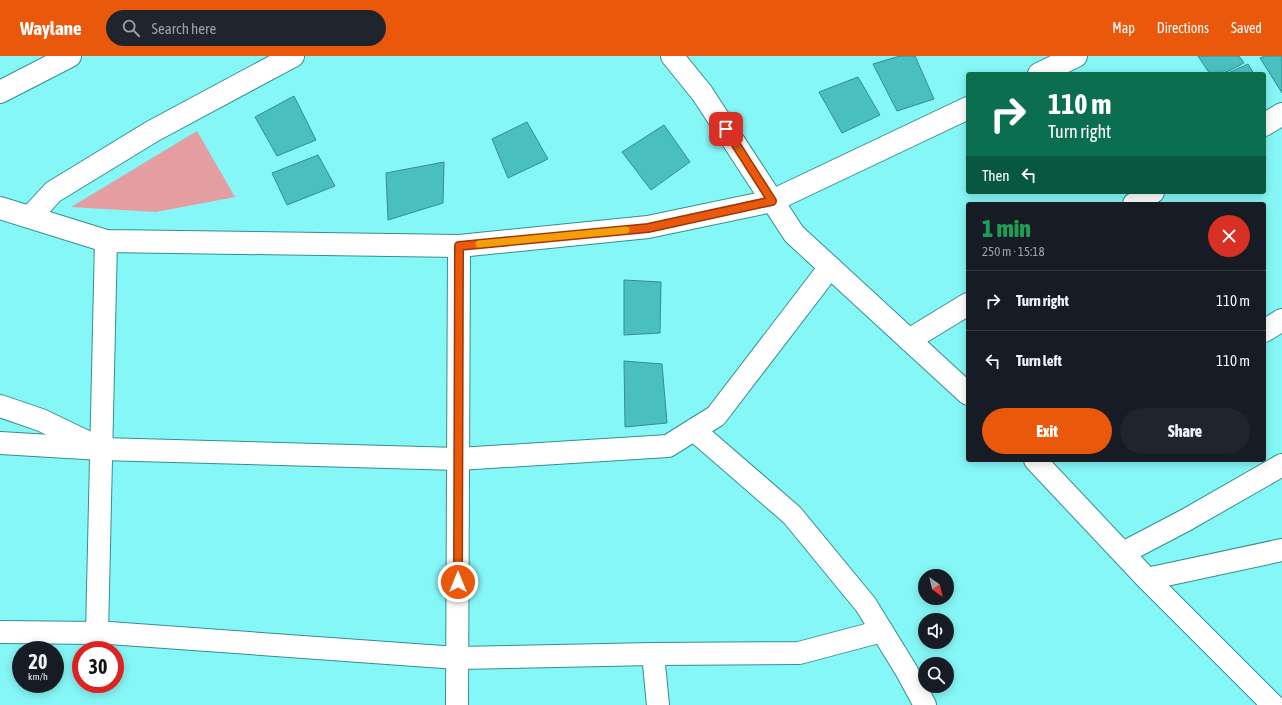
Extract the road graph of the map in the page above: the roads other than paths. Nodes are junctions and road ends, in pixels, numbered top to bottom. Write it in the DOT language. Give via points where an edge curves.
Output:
graph roads {
  1 [pos="70,56"];
  2 [pos="293,56"];
  3 [pos="672,56"];
  4 [pos="1076,56"];
  5 [pos="1043,72"];
  6 [pos="0,92"];
  7 [pos="966,109"];
  8 [pos="1282,114"];
  9 [pos="1266,124"];
  10 [pos="1150,194"];
  11 [pos="772,201"];
  12 [pos="1137,202"];
  13 [pos="0,208"];
  14 [pos="30,217"];
  15 [pos="106,241"];
  16 [pos="459,246"];
  17 [pos="830,267"];
  18 [pos="966,305"];
  19 [pos="1282,320"];
  20 [pos="1266,330"];
  21 [pos="909,340"];
  22 [pos="966,392"];
  23 [pos="0,406"];
  24 [pos="694,430"];
  25 [pos="0,443"];
  26 [pos="101,449"];
  27 [pos="458,459"];
  28 [pos="1037,462"];
  29 [pos="1282,465"];
  30 [pos="1282,550"];
  31 [pos="1122,553"];
  32 [pos="1147,579"];
  33 [pos="882,630"];
  34 [pos="0,632"];
  35 [pos="95,632"];
  36 [pos="653,654"];
  37 [pos="457,658"];
  38 [pos="457,705"];
  39 [pos="658,705"];
  40 [pos="926,705"];
  41 [pos="1273,705"];
  1 -- 6 [label="street"];
  2 -- 14 [label="street" via="154,131 66,184 53,192"];
  3 -- 11 [label="street" via="702,93"];
  4 -- 5 [label="street"];
  7 -- 11 [label="street"];
  8 -- 9 [label="street"];
  10 -- 12 [label="street"];
  11 -- 16 [label="street" via="648,228"];
  11 -- 17 [label="street" via="794,234"];
  13 -- 14 [label="street"];
  14 -- 15 [label="street"];
  15 -- 16 [label="street"];
  15 -- 26 [label="street"];
  16 -- 27 [label="street"];
  17 -- 21 [label="street"];
  17 -- 24 [label="street" via="716,416"];
  18 -- 21 [label="street"];
  19 -- 20 [label="street"];
  21 -- 22 [label="street"];
  23 -- 26 [label="street" via="41,420"];
  24 -- 27 [label="street" via="668,446"];
  24 -- 33 [label="street" via="792,515 866,605"];
  25 -- 26 [label="street"];
  26 -- 27 [label="street"];
  26 -- 35 [label="street"];
  27 -- 37 [label="street"];
  28 -- 31 [label="street"];
  29 -- 31 [label="street"];
  30 -- 32 [label="street"];
  31 -- 32 [label="street"];
  32 -- 41 [label="street"];
  33 -- 36 [label="street" via="800,653"];
  33 -- 40 [label="street"];
  34 -- 35 [label="street"];
  35 -- 37 [label="street"];
  36 -- 37 [label="street"];
  36 -- 39 [label="street"];
  37 -- 38 [label="street"];
}
